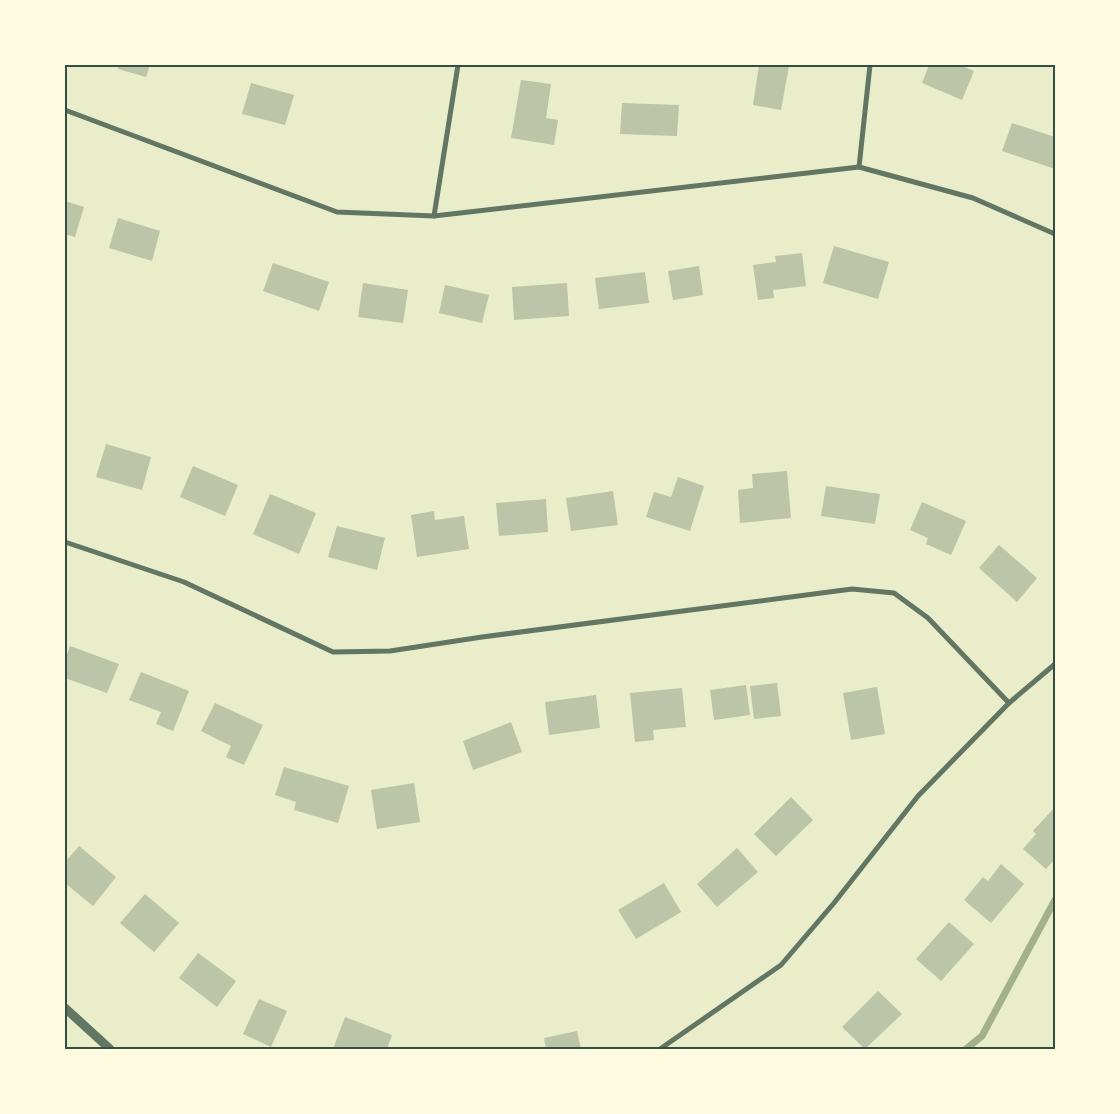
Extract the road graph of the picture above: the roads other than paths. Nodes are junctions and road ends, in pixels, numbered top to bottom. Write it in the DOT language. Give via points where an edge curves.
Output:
graph roads {
  1 [pos="458,65"];
  2 [pos="870,65"];
  3 [pos="65,110"];
  4 [pos="858,167"];
  5 [pos="434,216"];
  6 [pos="1055,234"];
  7 [pos="65,542"];
  8 [pos="1055,664"];
  9 [pos="1009,703"];
  10 [pos="65,1008"];
  11 [pos="110,1049"];
  12 [pos="660,1049"];
  1 -- 5 [label="street"];
  2 -- 4 [label="street"];
  3 -- 5 [label="street" via="337,212"];
  4 -- 5 [label="street"];
  4 -- 6 [label="street" via="972,198"];
  7 -- 9 [label="street" via="184,582 333,652 390,651 852,589 894,593 928,618"];
  8 -- 9 [label="street"];
  9 -- 12 [label="street" via="918,796 781,965"];
  10 -- 11 [label="street"];
}
